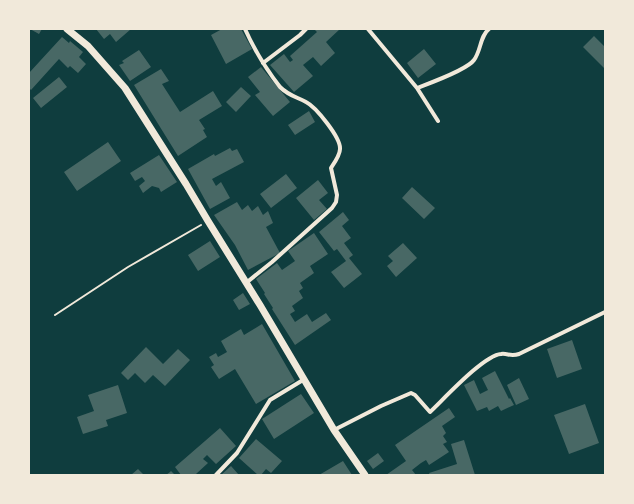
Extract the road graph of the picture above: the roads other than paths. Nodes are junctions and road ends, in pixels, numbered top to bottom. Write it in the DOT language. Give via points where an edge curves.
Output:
graph roads {
  1 [pos="67,29"];
  2 [pos="244,29"];
  3 [pos="306,29"];
  4 [pos="368,29"];
  5 [pos="489,29"];
  6 [pos="263,63"];
  7 [pos="417,88"];
  8 [pos="438,121"];
  9 [pos="246,283"];
  10 [pos="605,312"];
  11 [pos="303,380"];
  12 [pos="334,430"];
  13 [pos="216,475"];
  14 [pos="365,475"];
  1 -- 9 [label="main road" via="88,46 125,88"];
  2 -- 6 [label="street"];
  3 -- 6 [label="street"];
  4 -- 7 [label="street"];
  5 -- 7 [label="street" via="485,32 474,61 454,73"];
  6 -- 9 [label="street" via="281,88 293,97 307,102 333,130 340,148 331,168 337,195 332,208"];
  7 -- 8 [label="street"];
  9 -- 11 [label="main road"];
  10 -- 12 [label="street" via="519,354 501,354 493,357 472,371 430,412 416,395 411,393"];
  11 -- 12 [label="main road"];
  11 -- 13 [label="street" via="270,400 237,453"];
  12 -- 14 [label="main road"];
}
